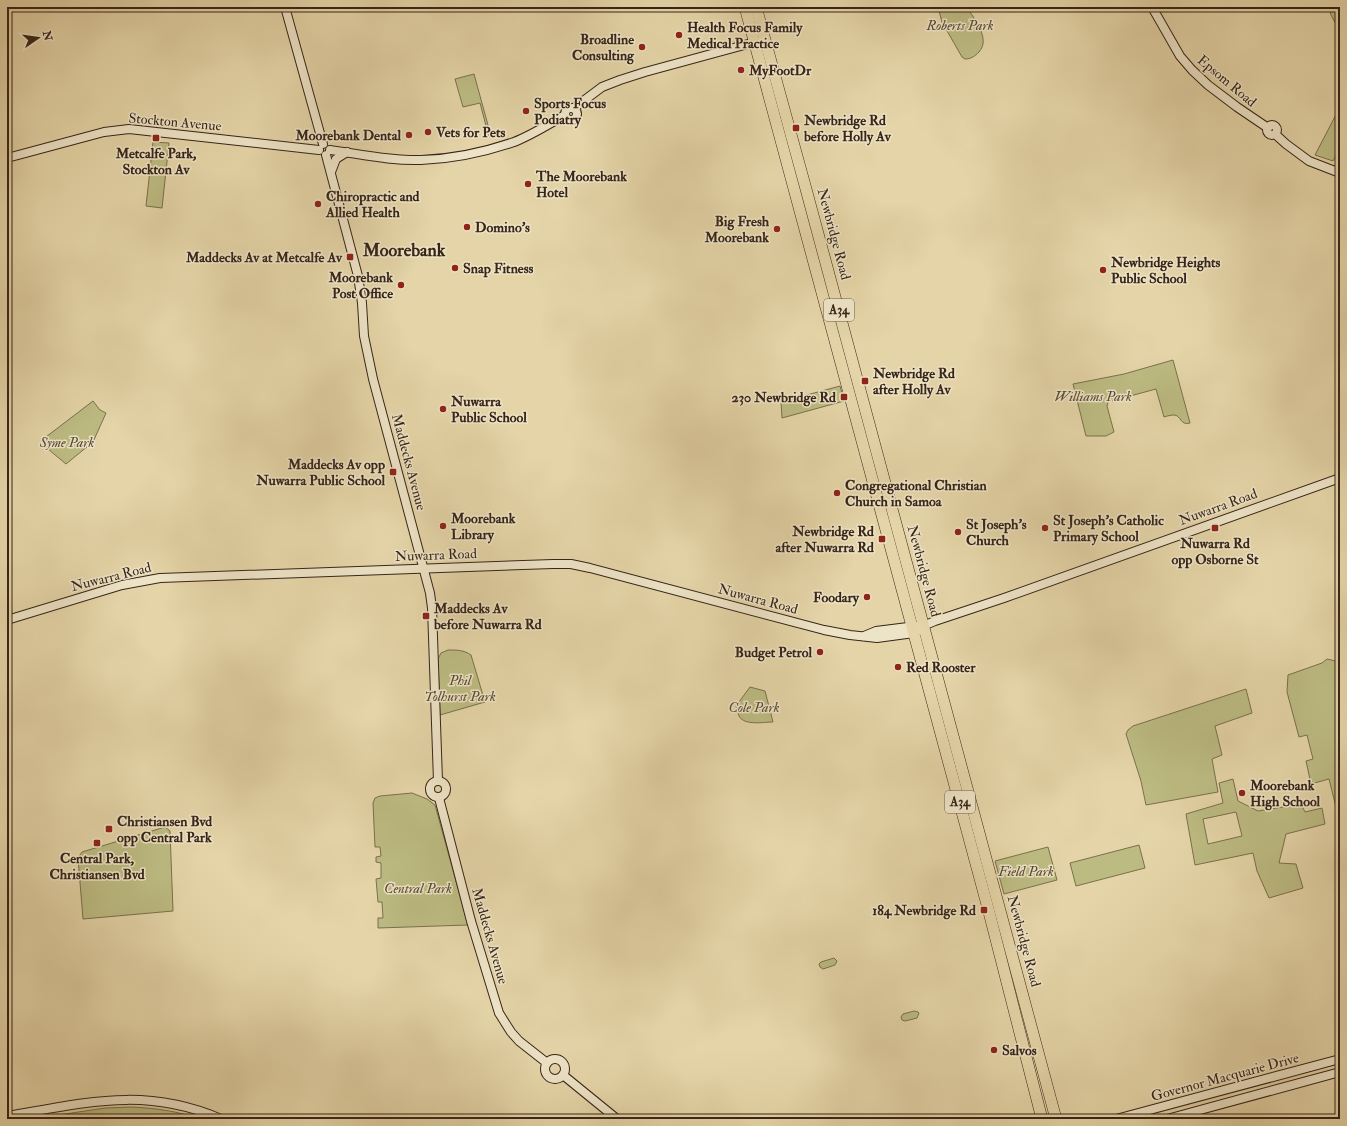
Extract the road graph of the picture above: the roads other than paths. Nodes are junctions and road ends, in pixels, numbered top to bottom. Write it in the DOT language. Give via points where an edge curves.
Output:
graph roads {
  1 [pos="285,7"];
  2 [pos="745,7"];
  3 [pos="756,7"];
  4 [pos="1152,7"];
  5 [pos="760,41"];
  6 [pos="321,147"];
  7 [pos="328,152"];
  8 [pos="347,152"];
  9 [pos="7,158"];
  10 [pos="331,172"];
  11 [pos="1340,173"];
  12 [pos="1340,478"];
  13 [pos="424,568"];
  14 [pos="7,620"];
  15 [pos="917,628"];
  16 [pos="438,781"];
  17 [pos="439,798"];
  18 [pos="1340,1059"];
  19 [pos="547,1063"];
  20 [pos="1340,1072"];
  21 [pos="563,1075"];
  22 [pos="7,1116"];
  23 [pos="221,1119"];
  24 [pos="617,1119"];
  25 [pos="1042,1119"];
  26 [pos="1056,1119"];
  27 [pos="1116,1119"];
  28 [pos="1167,1119"];
  1 -- 6 [label="street"];
  2 -- 5 [label="highway, Newbridge Road / A34"];
  3 -- 5 [label="highway, Newbridge Road / A34"];
  4 -- 11 [label="street, Epsom Road" via="1180,56 1208,85 1268,128 1271,125 1276,127 1275,134 1309,160"];
  5 -- 8 [label="street" via="645,72 602,87 574,108 577,113 574,118 569,119 565,115 514,142 493,148 421,160"];
  5 -- 15 [label="highway, Newbridge Road / A34" via="806,188"];
  6 -- 7 [label="street" via="321,154"];
  6 -- 9 [label="street, Stockton Avenue" via="129,129 104,132"];
  7 -- 8 [label="street"];
  7 -- 10 [label="street, Maddecks Avenue"];
  8 -- 10 [label="street" via="336,159"];
  10 -- 13 [label="street, Maddecks Avenue" via="358,276 364,336 372,372"];
  12 -- 15 [label="street, Nuwarra Road"];
  13 -- 14 [label="street, Nuwarra Road" via="160,578 122,585"];
  13 -- 15 [label="street, Nuwarra Road" via="571,564 850,635 864,636 876,631"];
  13 -- 16 [label="street, Maddecks Avenue" via="432,608"];
  15 -- 25 [label="highway, Newbridge Road / A34"];
  15 -- 26 [label="highway, Newbridge Road / A34"];
  16 -- 17 [label="street" via="443,782 447,789 446,794"];
  16 -- 17 [label="street" via="432,783 430,790 432,795"];
  17 -- 19 [label="street, Maddecks Avenue" via="471,921 499,1013 515,1036"];
  18 -- 27 [label="street, Governor Macquarie Drive"];
  19 -- 21 [label="street" via="552,1059 558,1059 564,1066"];
  19 -- 21 [label="street" via="545,1072 548,1077 554,1080"];
  20 -- 28 [label="street, Governor Macquarie Drive"];
  21 -- 24 [label="street"];
  22 -- 23 [label="street" via="93,1102 132,1099 180,1105"];
}
